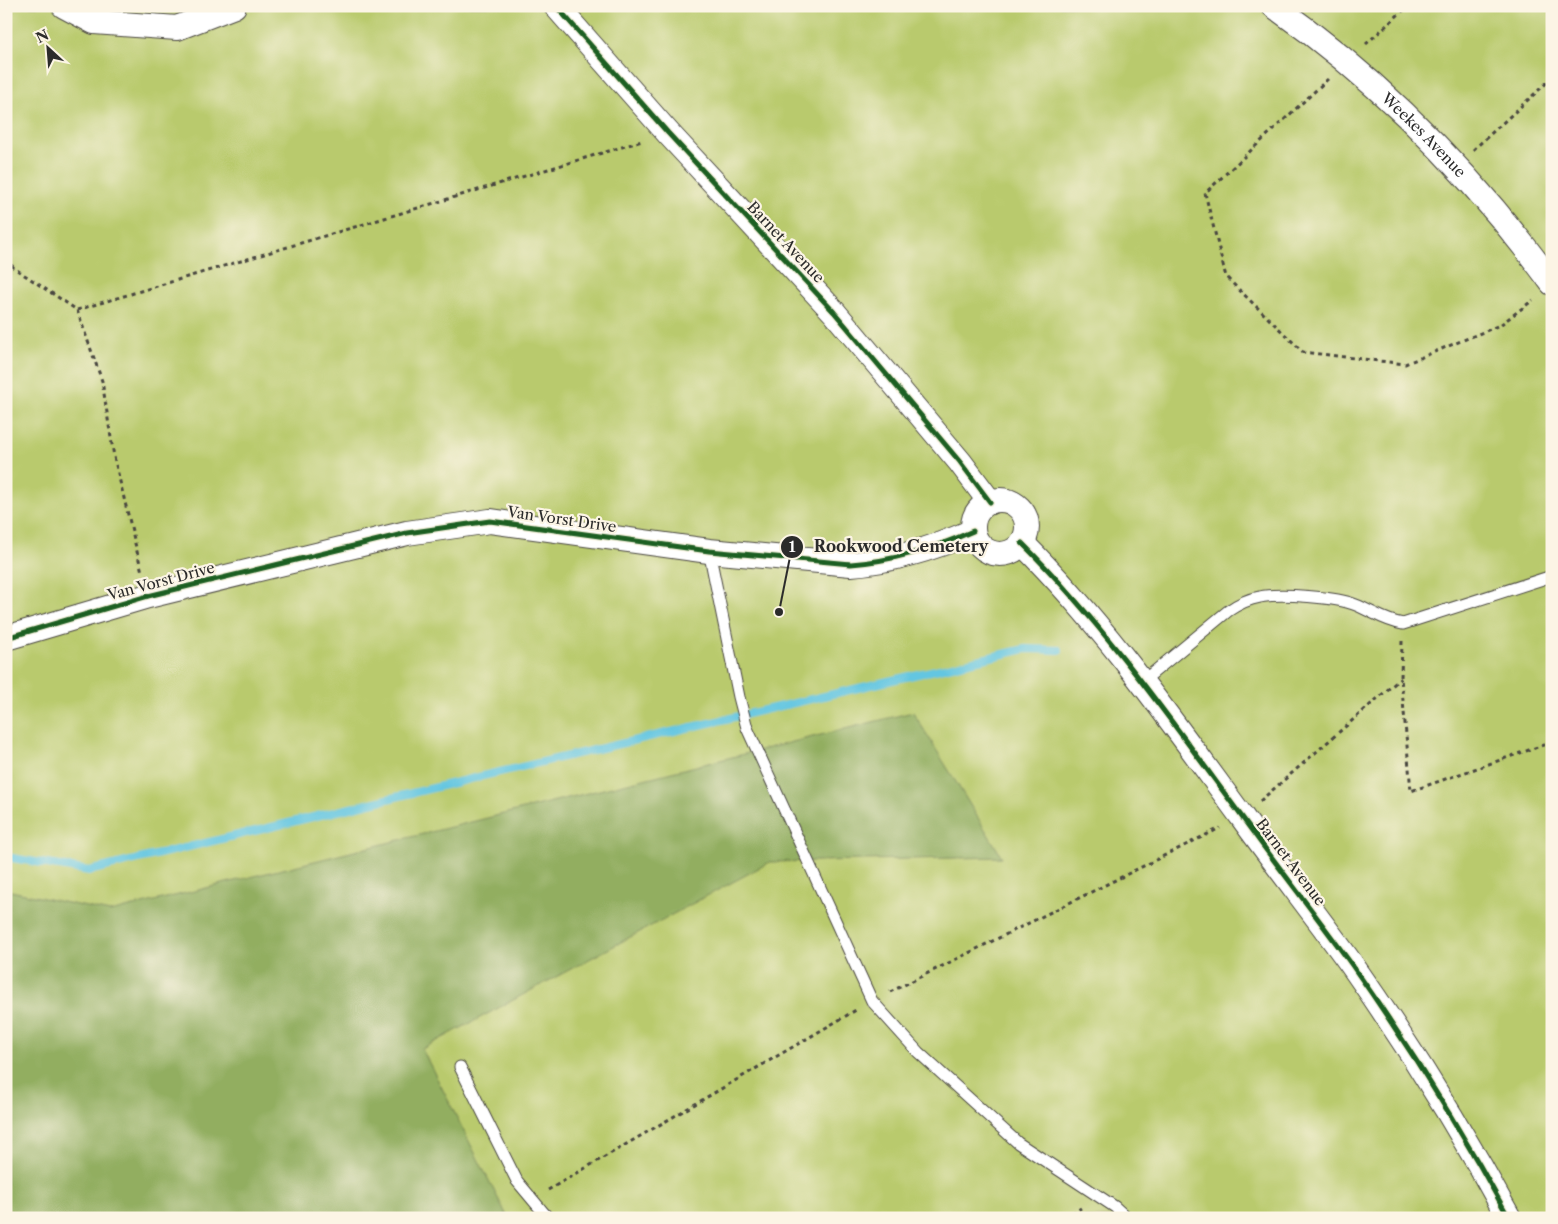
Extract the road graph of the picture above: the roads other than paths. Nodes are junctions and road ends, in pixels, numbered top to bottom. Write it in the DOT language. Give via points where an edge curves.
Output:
graph roads {
  1 [pos="64,6"];
  2 [pos="234,6"];
  3 [pos="556,6"];
  4 [pos="1274,6"];
  5 [pos="1544,290"];
  6 [pos="990,502"];
  7 [pos="973,531"];
  8 [pos="1022,543"];
  9 [pos="709,551"];
  10 [pos="1552,576"];
  11 [pos="6,638"];
  12 [pos="1143,681"];
  13 [pos="460,1067"];
  14 [pos="548,1218"];
  15 [pos="1127,1218"];
  16 [pos="1509,1218"];
  1 -- 2 [label="street" via="94,22 177,28"];
  3 -- 6 [label="street, Barnet Avenue" via="668,133 834,312"];
  4 -- 5 [label="street, Weekes Avenue" via="1347,61 1456,165 1509,227"];
  6 -- 7 [label="street" via="977,514"];
  6 -- 8 [label="street" via="1008,501 1022,510 1027,527"];
  7 -- 8 [label="street" via="982,547 998,554 1016,549"];
  7 -- 9 [label="street, Van Vorst Drive" via="897,557 858,564"];
  8 -- 12 [label="street, Barnet Avenue" via="1079,603"];
  9 -- 11 [label="street, Van Vorst Drive" via="490,521 407,533 148,596"];
  9 -- 15 [label="lane" via="747,728 872,1001 918,1052 1018,1143"];
  10 -- 12 [label="lane" via="1403,624 1342,601 1259,597 1228,611"];
  12 -- 16 [label="street, Barnet Avenue" via="1394,1026"];
  13 -- 14 [label="lane" via="517,1180"];
}
